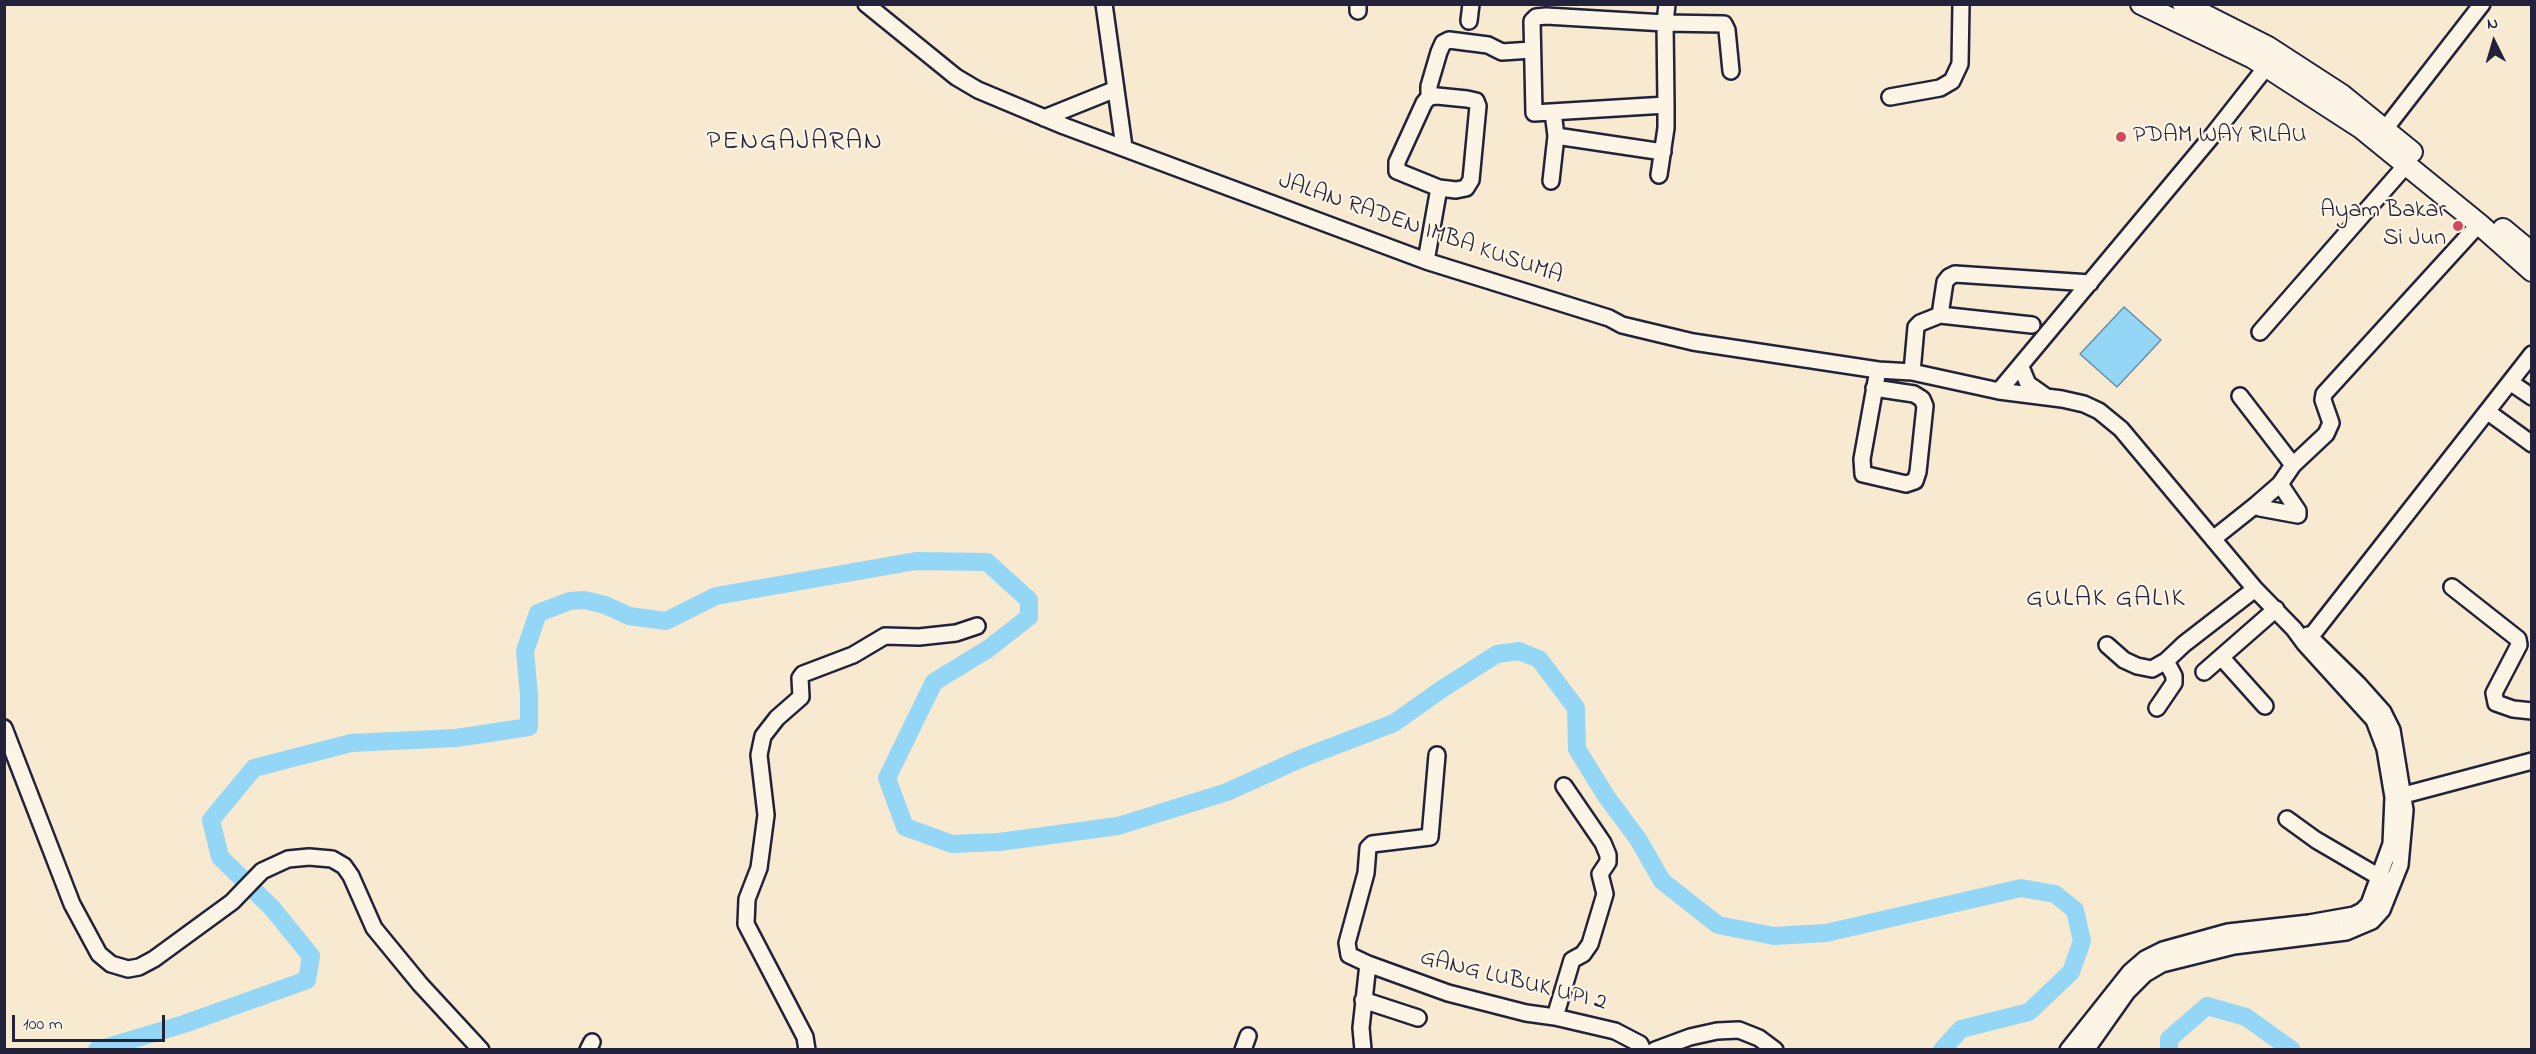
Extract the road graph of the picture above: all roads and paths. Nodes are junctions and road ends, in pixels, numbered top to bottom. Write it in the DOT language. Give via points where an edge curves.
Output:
graph roads {
  1 [pos="866,4"];
  2 [pos="1104,4"];
  3 [pos="1471,4"];
  4 [pos="1667,4"];
  5 [pos="1961,4"];
  6 [pos="2141,4"];
  7 [pos="2183,4"];
  8 [pos="2482,4"];
  9 [pos="1469,21"];
  10 [pos="1665,23"];
  11 [pos="2229,36"];
  12 [pos="1532,50"];
  13 [pos="2267,66"];
  14 [pos="1731,71"];
  15 [pos="1116,89"];
  16 [pos="1429,97"];
  17 [pos="1890,97"];
  18 [pos="1666,105"];
  19 [pos="1553,112"];
  20 [pos="1044,118"];
  21 [pos="2372,125"];
  22 [pos="1556,136"];
  23 [pos="1124,147"];
  24 [pos="1663,152"];
  25 [pos="2407,164"];
  26 [pos="1659,175"];
  27 [pos="1551,181"];
  28 [pos="1439,188"];
  29 [pos="2472,214"];
  30 [pos="2532,253"];
  31 [pos="1426,261"];
  32 [pos="2532,271"];
  33 [pos="2090,283"];
  34 [pos="1940,315"];
  35 [pos="2032,325"];
  36 [pos="2260,332"];
  37 [pos="2532,354"];
  38 [pos="2021,367"];
  39 [pos="1878,370"];
  40 [pos="1912,372"];
  41 [pos="2510,382"];
  42 [pos="1874,388"];
  43 [pos="1999,391"];
  44 [pos="2046,396"];
  45 [pos="2240,396"];
  46 [pos="2532,397"];
  47 [pos="2488,412"];
  48 [pos="2532,444"];
  49 [pos="2293,465"];
  50 [pos="2280,484"];
  51 [pos="2257,505"];
  52 [pos="2213,539"];
  53 [pos="2452,587"];
  54 [pos="2255,589"];
  55 [pos="2276,609"];
  56 [pos="977,626"];
  57 [pos="2308,640"];
  58 [pos="2107,645"];
  59 [pos="2222,658"];
  60 [pos="2166,661"];
  61 [pos="2204,672"];
  62 [pos="2265,706"];
  63 [pos="2157,708"];
  64 [pos="2532,711"];
  65 [pos="4,728"];
  66 [pos="2388,739"];
  67 [pos="8,748"];
  68 [pos="1437,755"];
  69 [pos="2532,761"];
  70 [pos="1564,786"];
  71 [pos="2404,795"];
  72 [pos="2288,819"];
  73 [pos="2388,880"];
  74 [pos="1368,964"];
  75 [pos="1363,1000"];
  76 [pos="1555,1017"];
  77 [pos="1418,1018"];
  78 [pos="481,1050"];
  79 [pos="807,1050"];
  80 [pos="1363,1050"];
  81 [pos="1644,1050"];
  82 [pos="1655,1050"];
  83 [pos="1775,1050"];
  84 [pos="2068,1050"];
  85 [pos="2085,1050"];
  1 -- 20 [label="street, JALAN RADEN IMBA KUSUMA" via="956,77"];
  2 -- 15 [label="street"];
  3 -- 9 [label="street"];
  4 -- 10 [label="street"];
  5 -- 17 [label="street" via="1960,64 1952,81 1940,88"];
  6 -- 11 [label="main road"];
  7 -- 11 [label="main road"];
  8 -- 21 [label="street"];
  10 -- 12 [label="street" via="1536,16 1532,21"];
  10 -- 14 [label="street" via="1724,24"];
  10 -- 18 [label="street"];
  11 -- 13 [label="main road"];
  11 -- 21 [label="main road" via="2268,48 2342,95"];
  12 -- 16 [label="street" via="1502,52 1488,45 1449,40 1439,52"];
  12 -- 19 [label="street" via="1533,110 1537,114"];
  13 -- 21 [label="main road"];
  13 -- 33 [label="street"];
  15 -- 20 [label="street"];
  15 -- 23 [label="street"];
  16 -- 28 [label="street" via="1396,168 1408,177"];
  16 -- 28 [label="street" via="1467,99 1476,101 1478,106 1471,180 1466,188"];
  18 -- 19 [label="street"];
  18 -- 24 [label="street"];
  19 -- 22 [label="street"];
  20 -- 23 [label="street, JALAN RADEN IMBA KUSUMA"];
  21 -- 25 [label="main road"];
  21 -- 29 [label="main road"];
  22 -- 24 [label="street"];
  22 -- 27 [label="street"];
  23 -- 31 [label="street, JALAN RADEN IMBA KUSUMA"];
  24 -- 26 [label="street"];
  25 -- 29 [label="main road"];
  25 -- 36 [label="street"];
  28 -- 31 [label="street"];
  29 -- 30 [label="main road"];
  29 -- 32 [label="main road"];
  29 -- 49 [label="street" via="2324,394 2329,429"];
  31 -- 39 [label="street, JALAN RADEN IMBA KUSUMA" via="1622,325 1693,342"];
  33 -- 34 [label="street" via="1955,274 1945,282"];
  33 -- 38 [label="street"];
  34 -- 35 [label="street"];
  34 -- 40 [label="street" via="1916,327"];
  37 -- 41 [label="street"];
  38 -- 43 [label="street"];
  38 -- 44 [label="street" via="2028,384"];
  39 -- 40 [label="street, JALAN RADEN IMBA KUSUMA"];
  39 -- 42 [label="street"];
  40 -- 43 [label="street, JALAN RADEN IMBA KUSUMA"];
  41 -- 46 [label="street"];
  41 -- 47 [label="street"];
  42 -- 42 [label="street" via="1863,474 1906,484 1915,481 1925,413 1922,399 1914,394"];
  43 -- 44 [label="street, JALAN RADEN IMBA KUSUMA"];
  44 -- 52 [label="street, JALAN RADEN IMBA KUSUMA" via="2084,404 2121,429"];
  45 -- 49 [label="street"];
  47 -- 48 [label="street"];
  47 -- 57 [label="street"];
  49 -- 50 [label="street"];
  50 -- 51 [label="street"];
  50 -- 51 [label="street" via="2298,515"];
  51 -- 52 [label="street"];
  52 -- 54 [label="street, JALAN RADEN IMBA KUSUMA"];
  53 -- 64 [label="street" via="2518,639 2494,693 2496,703"];
  54 -- 55 [label="street, JALAN RADEN IMBA KUSUMA"];
  54 -- 60 [label="street"];
  55 -- 57 [label="street, JALAN RADEN IMBA KUSUMA"];
  55 -- 59 [label="street"];
  56 -- 79 [label="street" via="956,633 885,636 803,674 801,697 763,736 759,755 766,815 759,868 747,898 746,924 805,1037"];
  57 -- 66 [label="street, JALAN RADEN IMBA KUSUMA"];
  58 -- 60 [label="street" via="2137,666 2152,669"];
  59 -- 61 [label="street"];
  59 -- 62 [label="street"];
  60 -- 63 [label="street" via="2174,683"];
  65 -- 67 [label="street"];
  66 -- 71 [label="street"];
  66 -- 73 [label="street" via="2392,797"];
  67 -- 78 [label="street" via="72,904 99,954 111,964 128,969 139,967 232,902 262,872 288,859 333,859 344,867 374,928"];
  68 -- 74 [label="street" via="1430,837 1372,844 1368,848 1366,873 1347,943 1349,955"];
  69 -- 71 [label="street"];
  70 -- 76 [label="street" via="1603,843 1608,862 1600,874 1605,894 1590,944 1584,954 1572,960"];
  71 -- 73 [label="street" via="2400,865"];
  72 -- 73 [label="street" via="2316,840"];
  73 -- 84 [label="street" via="2369,904 2354,915 2228,933 2163,950 2145,959 2130,972"];
  73 -- 85 [label="street" via="2382,910 2359,928 2224,948 2162,964 2127,992"];
  74 -- 75 [label="street"];
  74 -- 76 [label="street, GANG LUBUK UPI 2" via="1448,993"];
  75 -- 77 [label="street"];
  75 -- 80 [label="street"];
  76 -- 81 [label="street, GANG LUBUK UPI 2" via="1615,1031"];
  82 -- 83 [label="street" via="1708,1033 1739,1030"];
}
